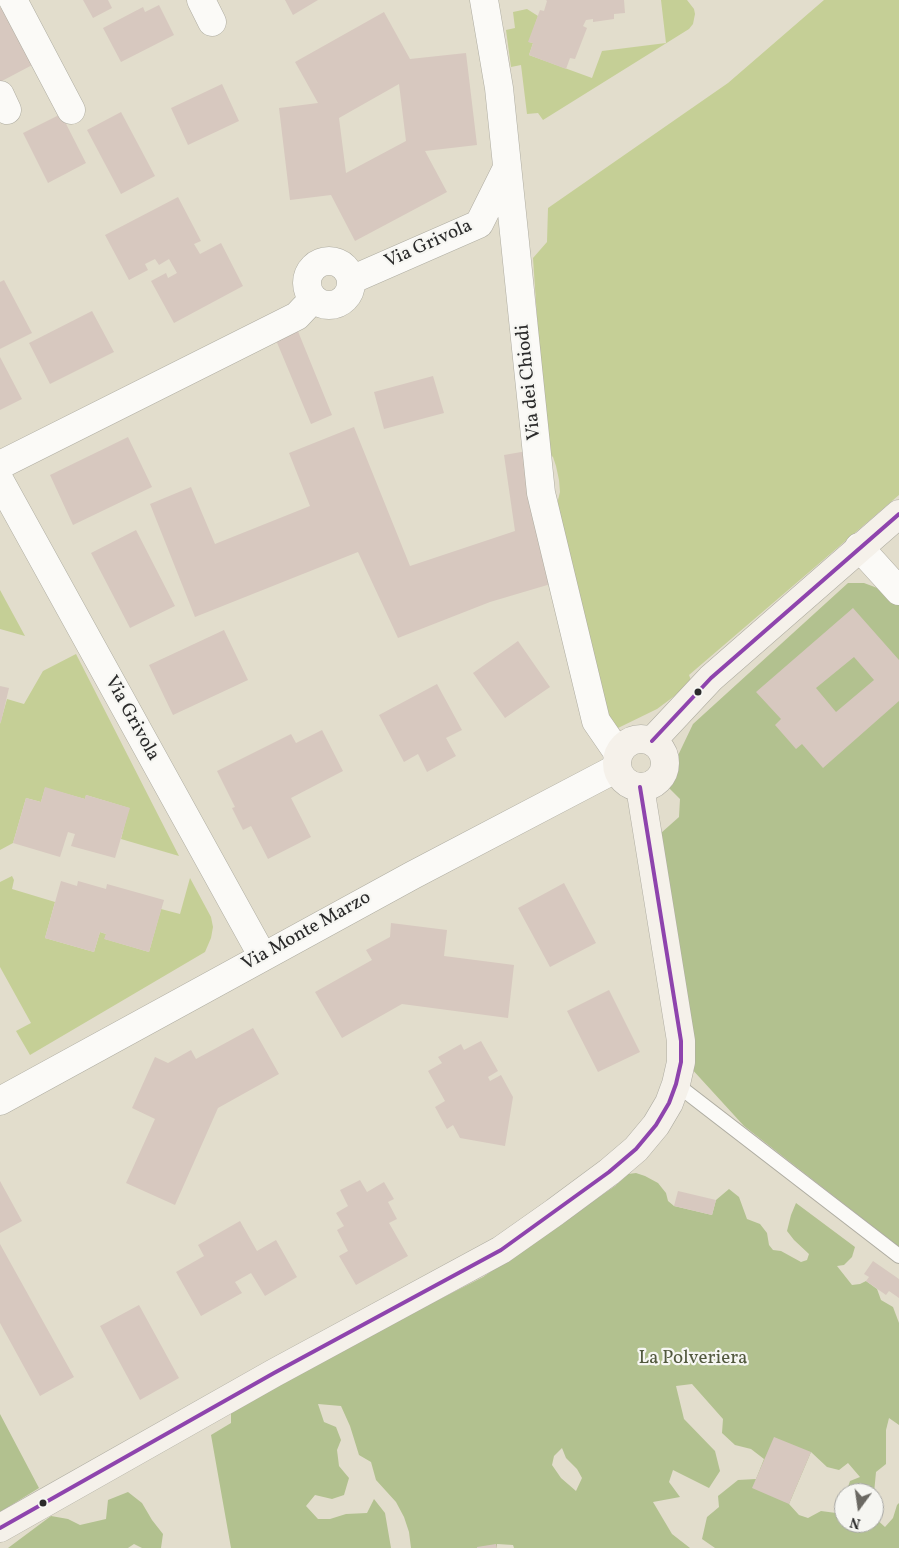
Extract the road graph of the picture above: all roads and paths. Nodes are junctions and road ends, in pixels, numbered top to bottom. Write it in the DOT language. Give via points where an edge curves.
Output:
graph roads {
  1 [pos="13,0"];
  2 [pos="484,0"];
  3 [pos="71,110"];
  4 [pos="507,168"];
  5 [pos="351,280"];
  6 [pos="313,299"];
  7 [pos="0,464"];
  8 [pos="0,481"];
  9 [pos="899,514"];
  10 [pos="859,548"];
  11 [pos="899,591"];
  12 [pos="652,741"];
  13 [pos="617,760"];
  14 [pos="640,787"];
  15 [pos="263,957"];
  16 [pos="676,1084"];
  17 [pos="0,1100"];
  18 [pos="899,1256"];
  19 [pos="0,1528"];
  1 -- 3 [label="street"];
  2 -- 4 [label="street, Via dei Chiodi" via="499,88"];
  4 -- 5 [label="street, Via Grivola" via="479,224"];
  4 -- 13 [label="street, Via dei Chiodi" via="541,493 596,721"];
  5 -- 6 [label="street" via="350,291 344,300 334,305"];
  5 -- 6 [label="street" via="343,265 327,261 319,263 312,268 306,284"];
  6 -- 7 [label="street" via="297,316"];
  8 -- 15 [label="street, Via Grivola"];
  9 -- 10 [label="main road"];
  10 -- 11 [label="street"];
  10 -- 12 [label="main road" via="711,678"];
  12 -- 13 [label="main road" via="644,738 629,742 623,746"];
  12 -- 14 [label="main road" via="663,753 664,769 656,782"];
  13 -- 14 [label="main road" via="620,776 625,782"];
  13 -- 15 [label="street, Via Monte Marzo"];
  14 -- 16 [label="main road" via="681,1041"];
  15 -- 17 [label="street, Via Monte Marzo"];
  16 -- 18 [label="lane"];
  16 -- 19 [label="main road" via="656,1125 636,1149 501,1250 274,1373"];
}
